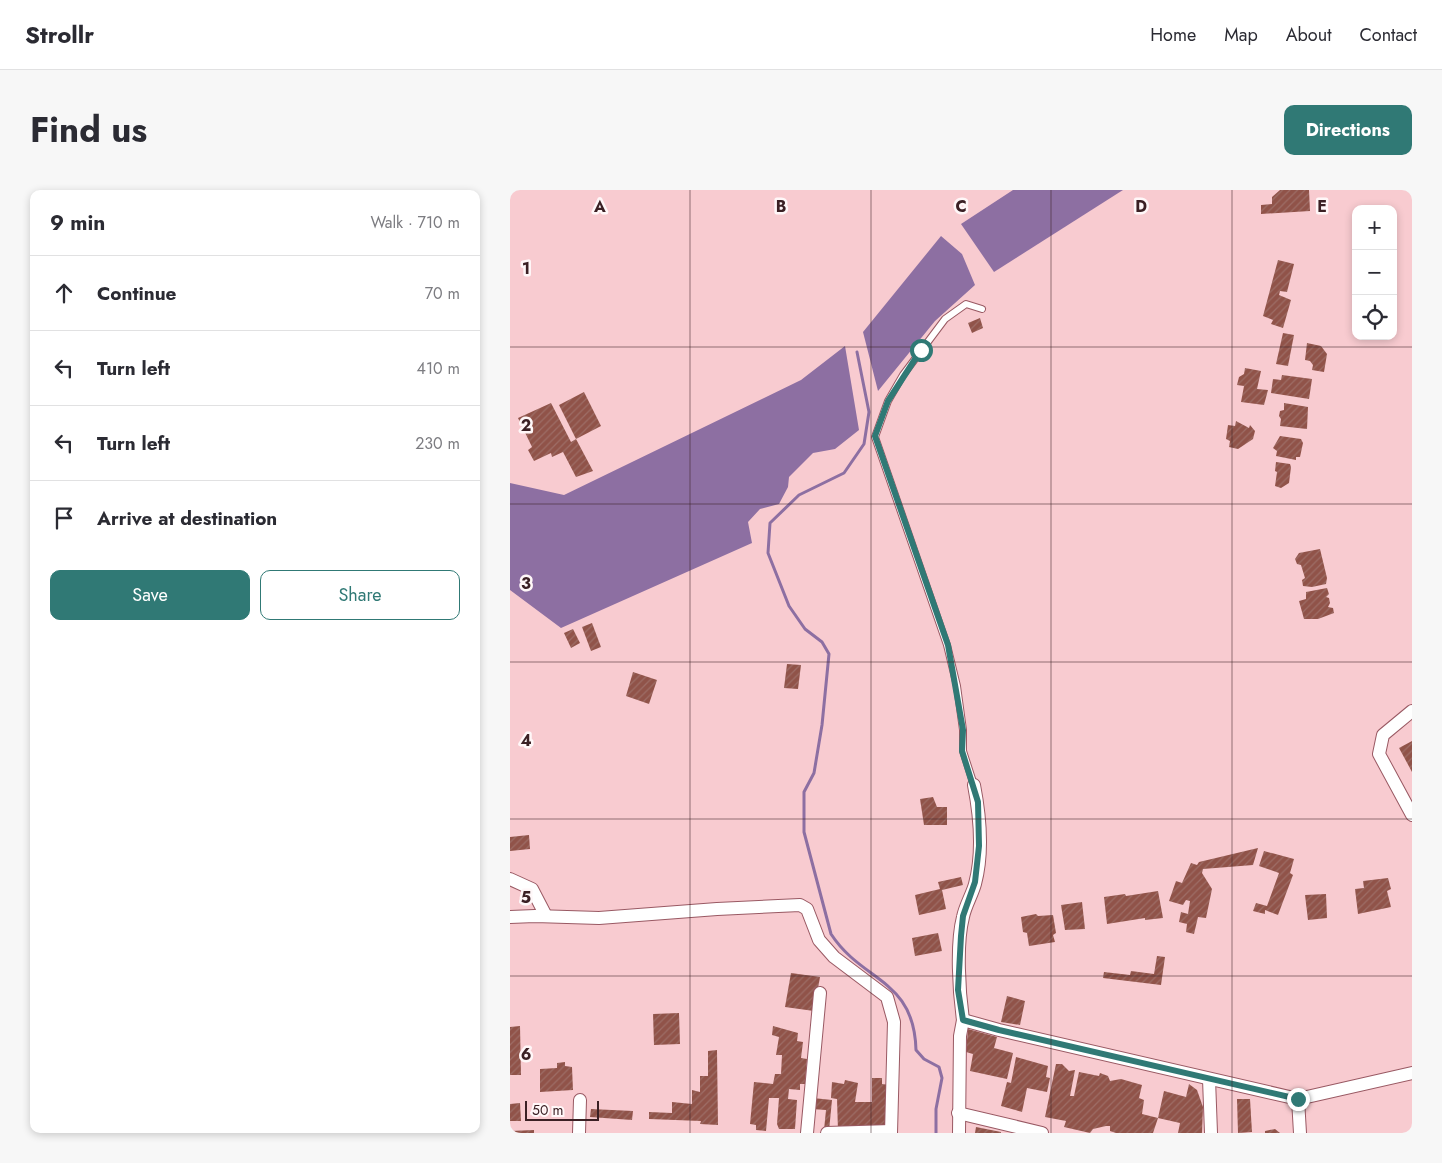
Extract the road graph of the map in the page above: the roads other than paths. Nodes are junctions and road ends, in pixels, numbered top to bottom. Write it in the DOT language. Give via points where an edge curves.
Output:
graph roads {
  1 [pos="982,309"];
  2 [pos="1412,711"];
  3 [pos="974,785"];
  4 [pos="1412,816"];
  5 [pos="510,879"];
  6 [pos="546,916"];
  7 [pos="510,917"];
  8 [pos="820,993"];
  9 [pos="963,1020"];
  10 [pos="1412,1073"];
  11 [pos="1209,1079"];
  12 [pos="1298,1099"];
  13 [pos="580,1100"];
  14 [pos="958,1113"];
  15 [pos="891,1132"];
  16 [pos="579,1133"];
  17 [pos="807,1133"];
  18 [pos="827,1133"];
  19 [pos="959,1133"];
  20 [pos="1042,1133"];
  21 [pos="1211,1133"];
  22 [pos="1300,1133"];
  1 -- 3 [label="lane" via="966,304 945,320 903,375 888,401 875,436 948,645 963,730 962,751"];
  2 -- 4 [label="street" via="1383,735 1379,754"];
  3 -- 9 [label="street" via="978,802 979,846 975,882 963,916 958,990"];
  5 -- 6 [label="street" via="532,888"];
  6 -- 7 [label="street"];
  6 -- 15 [label="street" via="598,918 717,908 800,906 807,909 819,940 834,957 888,997 894,1022"];
  8 -- 17 [label="street"];
  9 -- 11 [label="street"];
  9 -- 14 [label="street"];
  10 -- 12 [label="street"];
  11 -- 12 [label="street"];
  11 -- 21 [label="street"];
  12 -- 22 [label="street"];
  13 -- 16 [label="street"];
  14 -- 19 [label="street"];
  14 -- 20 [label="street"];
  15 -- 18 [label="street"];
}
